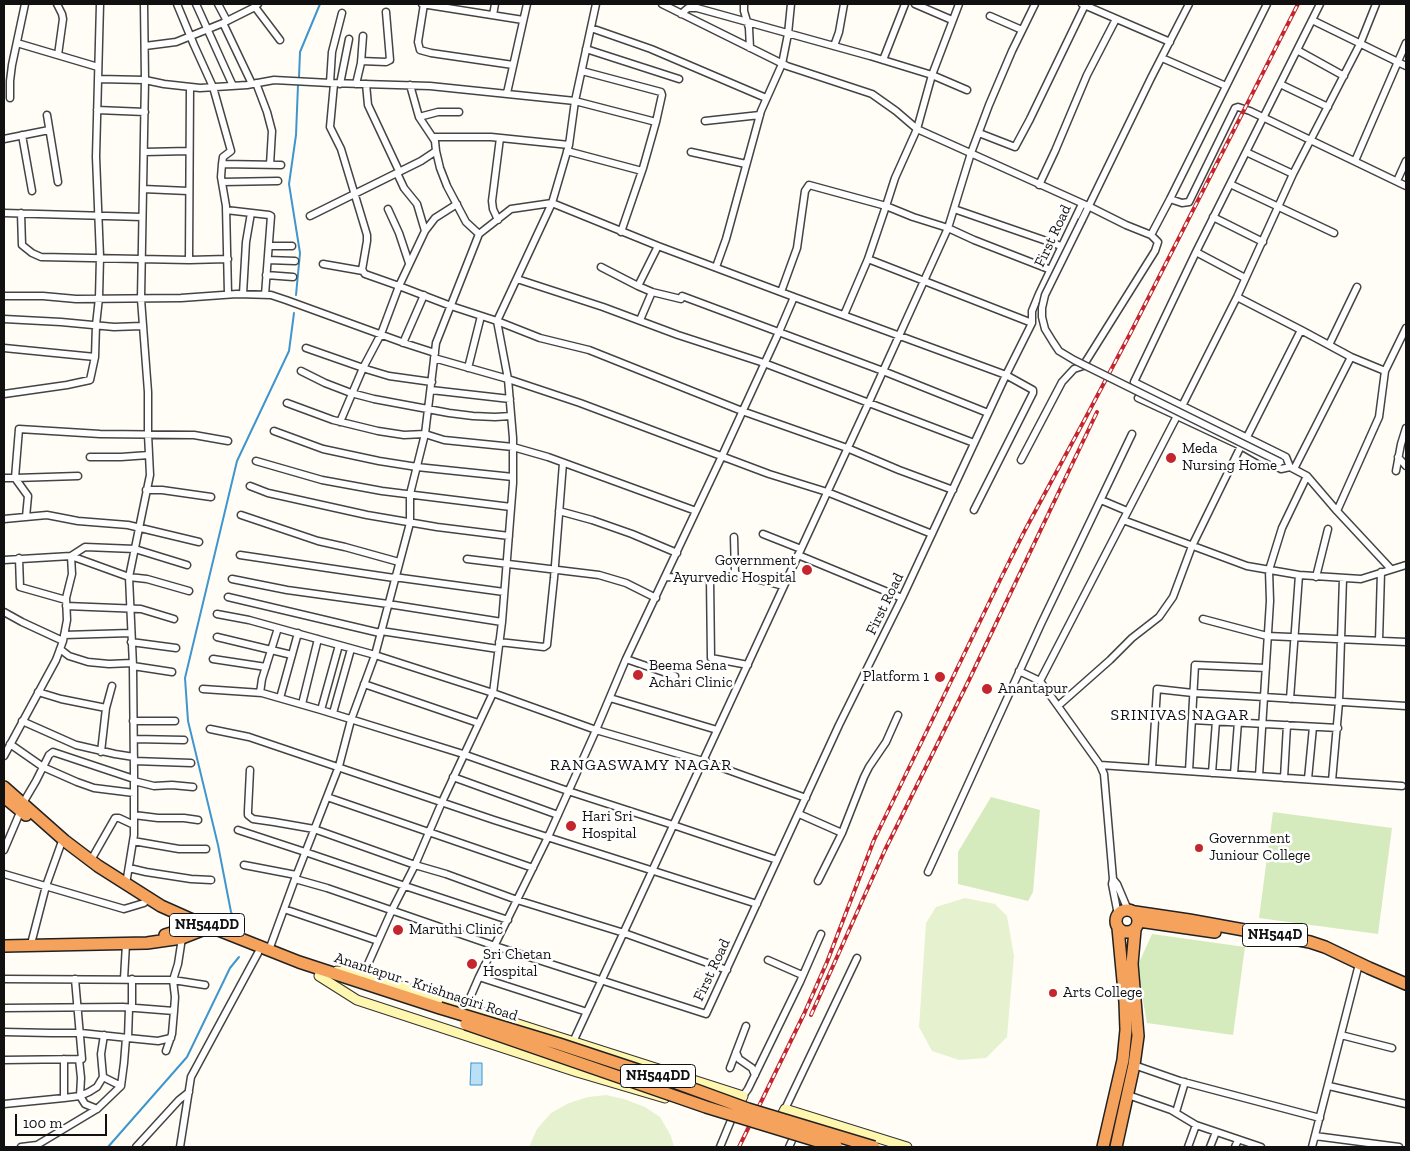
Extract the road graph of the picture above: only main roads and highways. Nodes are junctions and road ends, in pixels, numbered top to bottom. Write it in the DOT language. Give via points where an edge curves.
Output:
graph roads {
  1 [pos="4,786"];
  2 [pos="4,797"];
  3 [pos="23,806"];
  4 [pos="1131,918"];
  5 [pos="186,921"];
  6 [pos="1118,928"];
  7 [pos="205,929"];
  8 [pos="4,940"];
  9 [pos="4,946"];
  10 [pos="1358,967"];
  11 [pos="1406,984"];
  12 [pos="1406,992"];
  13 [pos="439,1011"];
  14 [pos="837,1147"];
  15 [pos="874,1147"];
  16 [pos="1103,1147"];
  17 [pos="1116,1147"];
  1 -- 3 [label="highway, Anantapur - Krishnagiri Road / NH544DD"];
  2 -- 3 [label="highway, Anantapur - Krishnagiri Road / NH544DD"];
  3 -- 5 [label="highway, Anantapur - Krishnagiri Road / NH544DD" via="91,860"];
  3 -- 5 [label="highway, Anantapur - Krishnagiri Road / NH544DD" via="85,864 144,904"];
  4 -- 6 [label="highway" via="1116,922"];
  4 -- 6 [label="highway, NH544D" via="1128,932"];
  4 -- 10 [label="highway, NH544D" via="1189,920 1297,939 1325,947"];
  4 -- 17 [label="highway" via="1138,1036"];
  5 -- 7 [label="highway, Anantapur - Krishnagiri Road / NH544DD"];
  5 -- 8 [label="highway, NH544DD" via="178,932 168,935"];
  6 -- 16 [label="highway" via="1126,1030 1123,1060"];
  7 -- 9 [label="highway, NH544DD" via="182,938 126,944"];
  7 -- 13 [label="highway, Anantapur - Krishnagiri Road / NH544DD" via="264,952 290,967 320,973"];
  10 -- 11 [label="highway, NH544D"];
  10 -- 12 [label="highway, NH544D"];
  13 -- 14 [label="highway, NH544DD, bridge" via="706,1107"];
  13 -- 15 [label="highway, Anantapur - Krishnagiri Road / NH544DD, bridge" via="559,1044 748,1109"];
}
